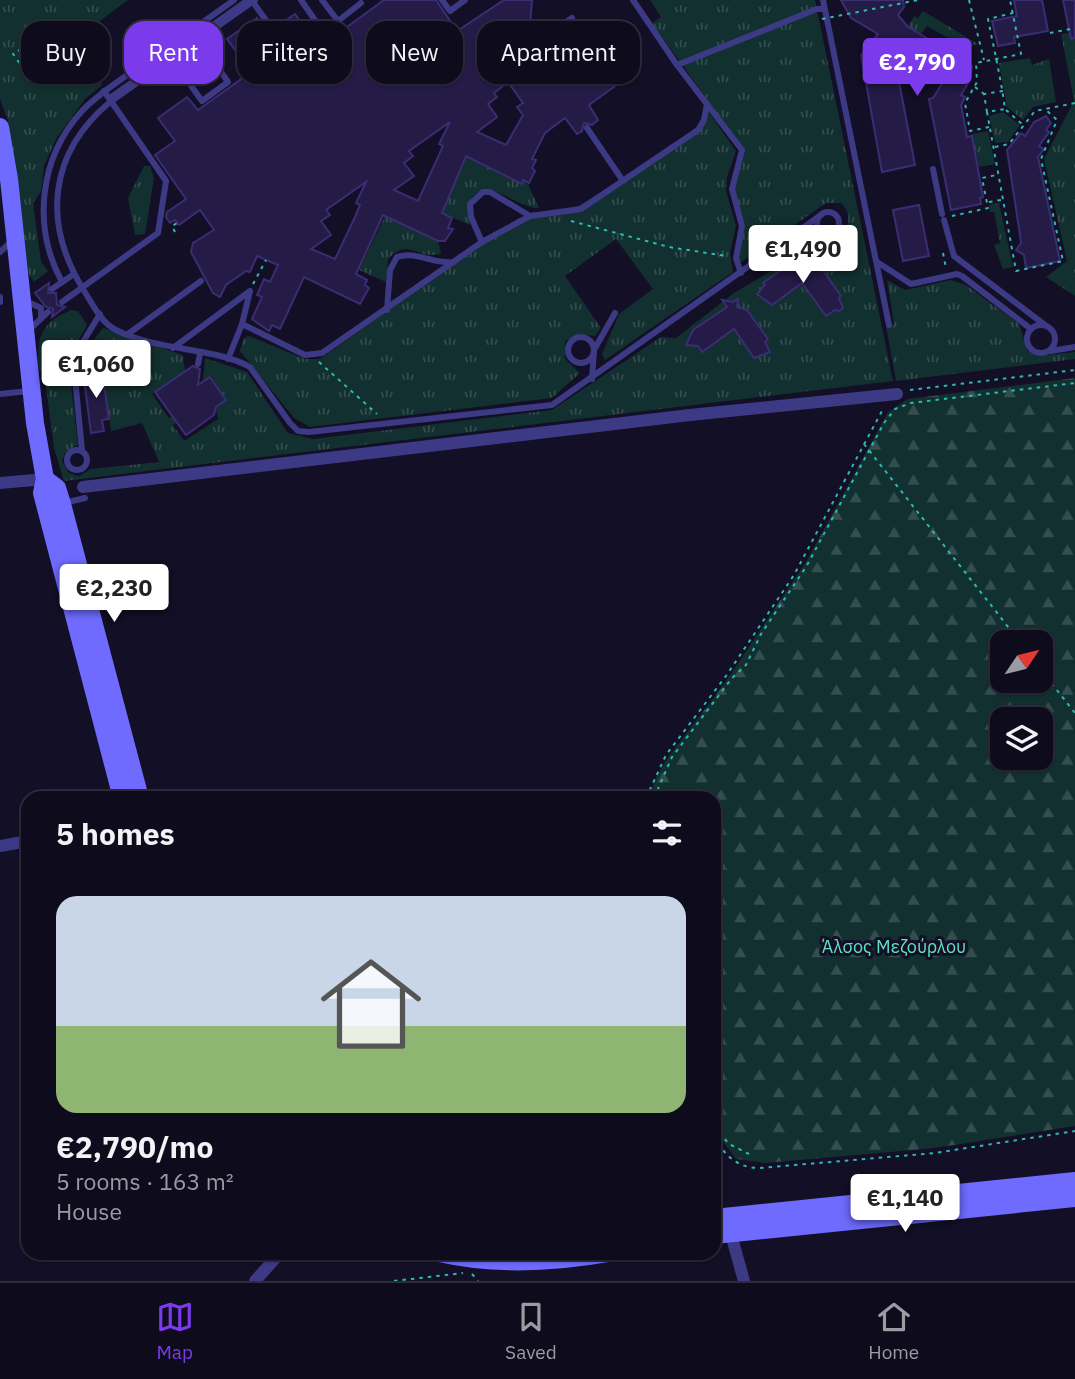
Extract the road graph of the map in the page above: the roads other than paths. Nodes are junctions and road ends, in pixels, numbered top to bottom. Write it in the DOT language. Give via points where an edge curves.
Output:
graph roads {
  1 [pos="234,0"];
  2 [pos="301,0"];
  3 [pos="322,0"];
  4 [pos="442,0"];
  5 [pos="465,0"];
  6 [pos="633,0"];
  7 [pos="823,0"];
  8 [pos="252,1"];
  9 [pos="361,3"];
  10 [pos="824,9"];
  11 [pos="572,18"];
  12 [pos="266,21"];
  13 [pos="316,21"];
  14 [pos="568,21"];
  15 [pos="223,22"];
  16 [pos="677,65"];
  17 [pos="223,75"];
  18 [pos="135,84"];
  19 [pos="190,84"];
  20 [pos="104,92"];
  21 [pos="111,100"];
  22 [pos="707,104"];
  23 [pos="0,127"];
  24 [pos="587,128"];
  25 [pos="933,169"];
  26 [pos="624,181"];
  27 [pos="821,215"];
  28 [pos="530,216"];
  29 [pos="14,238"];
  30 [pos="789,239"];
  31 [pos="482,242"];
  32 [pos="0,252"];
  33 [pos="800,254"];
  34 [pos="456,262"];
  35 [pos="877,262"];
  36 [pos="741,273"];
  37 [pos="74,274"];
  38 [pos="201,281"];
  39 [pos="62,282"];
  40 [pos="82,286"];
  41 [pos="52,289"];
  42 [pos="31,302"];
  43 [pos="62,302"];
  44 [pos="387,310"];
  45 [pos="48,312"];
  46 [pos="615,313"];
  47 [pos="100,314"];
  48 [pos="40,319"];
  49 [pos="242,324"];
  50 [pos="890,325"];
  51 [pos="1045,325"];
  52 [pos="1031,330"];
  53 [pos="128,334"];
  54 [pos="26,338"];
  55 [pos="1075,347"];
  56 [pos="173,348"];
  57 [pos="594,350"];
  58 [pos="1049,351"];
  59 [pos="200,354"];
  60 [pos="228,359"];
  61 [pos="198,364"];
  62 [pos="592,379"];
  63 [pos="31,391"];
  64 [pos="0,394"];
  65 [pos="897,394"];
  66 [pos="82,452"];
  67 [pos="45,479"];
  68 [pos="0,483"];
  69 [pos="84,492"];
  70 [pos="62,504"];
  71 [pos="120,791"];
  72 [pos="138,791"];
  73 [pos="21,843"];
  74 [pos="0,846"];
  75 [pos="1075,1181"];
  76 [pos="1075,1198"];
  77 [pos="721,1225"];
  78 [pos="274,1260"];
  79 [pos="479,1260"];
  80 [pos="548,1260"];
  81 [pos="256,1281"];
  82 [pos="744,1281"];
  1 -- 20 [label="lane"];
  2 -- 13 [label="lane"];
  3 -- 9 [label="lane" via="338,21"];
  4 -- 5 [label="lane" via="450,11"];
  6 -- 16 [label="lane"];
  7 -- 10 [label="lane"];
  8 -- 12 [label="lane"];
  8 -- 15 [label="lane"];
  8 -- 21 [label="lane"];
  10 -- 16 [label="lane"];
  10 -- 35 [label="lane"];
  11 -- 14 [label="lane"];
  16 -- 22 [label="lane"];
  17 -- 19 [label="lane" via="228,82 202,101"];
  18 -- 21 [label="lane"];
  20 -- 21 [label="lane"];
  20 -- 39 [label="lane" via="65,133 45,187 45,233"];
  21 -- 37 [label="lane" via="80,134 60,181 59,230"];
  21 -- 40 [label="lane" via="166,181 158,233"];
  22 -- 26 [label="lane" via="698,130"];
  22 -- 36 [label="lane" via="742,150 732,189 742,226 736,258"];
  23 -- 29 [label="street"];
  24 -- 26 [label="lane"];
  25 -- 51 [label="lane" via="954,256"];
  26 -- 28 [label="lane" via="581,209"];
  27 -- 30 [label="lane"];
  28 -- 31 [label="lane"];
  28 -- 31 [label="lane" via="483,192 470,204"];
  29 -- 32 [label="lane"];
  29 -- 42 [label="street"];
  30 -- 33 [label="lane"];
  30 -- 36 [label="lane"];
  31 -- 34 [label="lane"];
  34 -- 44 [label="lane"];
  34 -- 44 [label="lane" via="442,264 412,254 397,257 390,270"];
  35 -- 50 [label="lane"];
  35 -- 52 [label="lane" via="911,284 962,276"];
  36 -- 62 [label="lane"];
  37 -- 39 [label="lane"];
  37 -- 40 [label="lane"];
  38 -- 53 [label="lane"];
  39 -- 41 [label="lane"];
  40 -- 43 [label="lane"];
  40 -- 47 [label="lane"];
  42 -- 48 [label="lane" via="41,308"];
  42 -- 54 [label="street"];
  44 -- 49 [label="lane" via="322,353 309,356"];
  45 -- 48 [label="lane"];
  46 -- 57 [label="lane"];
  47 -- 53 [label="lane" via="107,325"];
  47 -- 66 [label="lane" via="78,350 74,367"];
  48 -- 54 [label="lane"];
  49 -- 56 [label="lane" via="250,291"];
  49 -- 60 [label="lane"];
  51 -- 52 [label="lane"];
  51 -- 58 [label="lane" via="1055,338"];
  52 -- 58 [label="lane" via="1027,337 1030,349 1040,354"];
  53 -- 56 [label="lane"];
  54 -- 63 [label="street"];
  55 -- 58 [label="lane"];
  56 -- 59 [label="lane"];
  57 -- 57 [label="lane" via="590,340 582,337 573,339 568,350 574,360 582,362"];
  57 -- 62 [label="lane"];
  59 -- 60 [label="lane"];
  59 -- 61 [label="lane"];
  60 -- 62 [label="lane" via="250,367 289,424 309,432 543,407"];
  63 -- 64 [label="lane"];
  63 -- 67 [label="street"];
  65 -- 69 [label="street" via="690,415"];
  67 -- 68 [label="street"];
  67 -- 70 [label="street" via="57,488"];
  67 -- 71 [label="street" via="43,492"];
  69 -- 70 [label="lane"];
  70 -- 72 [label="street"];
  73 -- 74 [label="street"];
  75 -- 77 [label="street"];
  76 -- 77 [label="street"];
  77 -- 82 [label="street"];
  78 -- 81 [label="street"];
  79 -- 80 [label="street"];
}
